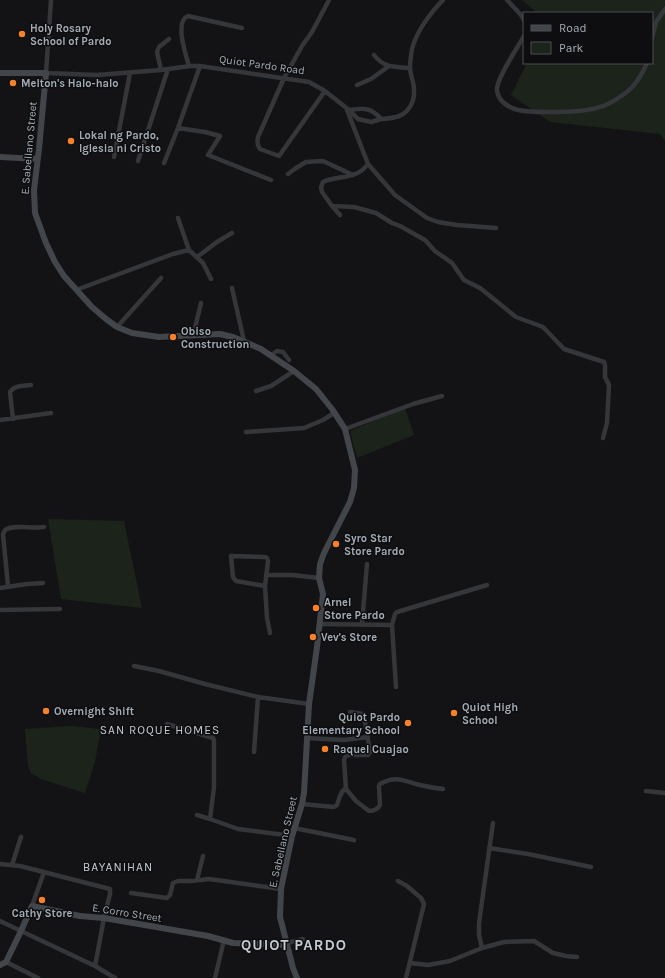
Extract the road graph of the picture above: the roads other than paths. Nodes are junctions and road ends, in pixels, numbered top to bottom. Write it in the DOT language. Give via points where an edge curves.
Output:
graph roads {
  1 [pos="51,0"];
  2 [pos="329,0"];
  3 [pos="443,0"];
  4 [pos="507,0"];
  5 [pos="665,9"];
  6 [pos="523,18"];
  7 [pos="242,28"];
  8 [pos="653,34"];
  9 [pos="523,38"];
  10 [pos="169,39"];
  11 [pos="374,55"];
  12 [pos="646,64"];
  13 [pos="189,66"];
  14 [pos="200,66"];
  15 [pos="389,66"];
  16 [pos="410,68"];
  17 [pos="168,69"];
  18 [pos="161,70"];
  19 [pos="0,73"];
  20 [pos="46,73"];
  21 [pos="130,73"];
  22 [pos="284,78"];
  23 [pos="357,85"];
  24 [pos="325,91"];
  25 [pos="348,109"];
  26 [pos="381,119"];
  27 [pos="178,128"];
  28 [pos="0,157"];
  29 [pos="114,157"];
  30 [pos="38,159"];
  31 [pos="138,161"];
  32 [pos="164,163"];
  33 [pos="368,164"];
  34 [pos="288,174"];
  35 [pos="353,175"];
  36 [pos="271,180"];
  37 [pos="332,206"];
  38 [pos="340,215"];
  39 [pos="178,218"];
  40 [pos="496,228"];
  41 [pos="232,233"];
  42 [pos="189,250"];
  43 [pos="197,257"];
  44 [pos="161,278"];
  45 [pos="211,279"];
  46 [pos="232,288"];
  47 [pos="76,290"];
  48 [pos="201,303"];
  49 [pos="117,327"];
  50 [pos="193,336"];
  51 [pos="244,341"];
  52 [pos="271,355"];
  53 [pos="289,360"];
  54 [pos="294,371"];
  55 [pos="32,385"];
  56 [pos="256,391"];
  57 [pos="442,396"];
  58 [pos="51,413"];
  59 [pos="334,413"];
  60 [pos="13,419"];
  61 [pos="0,420"];
  62 [pos="345,429"];
  63 [pos="246,432"];
  64 [pos="603,438"];
  65 [pos="44,526"];
  66 [pos="367,564"];
  67 [pos="266,575"];
  68 [pos="319,578"];
  69 [pos="44,583"];
  70 [pos="487,585"];
  71 [pos="8,586"];
  72 [pos="265,586"];
  73 [pos="0,588"];
  74 [pos="60,609"];
  75 [pos="0,610"];
  76 [pos="320,624"];
  77 [pos="362,624"];
  78 [pos="392,625"];
  79 [pos="270,633"];
  80 [pos="134,666"];
  81 [pos="396,687"];
  82 [pos="258,697"];
  83 [pos="309,704"];
  84 [pos="350,712"];
  85 [pos="167,724"];
  86 [pos="368,737"];
  87 [pos="307,738"];
  88 [pos="254,752"];
  89 [pos="346,789"];
  90 [pos="443,789"];
  91 [pos="646,791"];
  92 [pos="665,792"];
  93 [pos="302,804"];
  94 [pos="197,815"];
  95 [pos="210,819"];
  96 [pos="493,824"];
  97 [pos="294,828"];
  98 [pos="292,836"];
  99 [pos="21,837"];
  100 [pos="354,840"];
  101 [pos="490,848"];
  102 [pos="203,856"];
  103 [pos="0,864"];
  104 [pos="12,864"];
  105 [pos="591,867"];
  106 [pos="44,872"];
  107 [pos="197,880"];
  108 [pos="398,881"];
  109 [pos="281,889"];
  110 [pos="131,893"];
  111 [pos="32,906"];
  112 [pos="104,918"];
  113 [pos="0,921"];
  114 [pos="21,931"];
  115 [pos="303,939"];
  116 [pos="224,940"];
  117 [pos="287,944"];
  118 [pos="482,948"];
  119 [pos="577,957"];
  120 [pos="6,962"];
  121 [pos="410,963"];
  122 [pos="0,965"];
  123 [pos="95,966"];
  124 [pos="38,978"];
  125 [pos="115,978"];
  126 [pos="215,978"];
  127 [pos="297,978"];
  128 [pos="406,978"];
  1 -- 20 [label="street, E. Sabellano Street"];
  2 -- 22 [label="street"];
  3 -- 16 [label="street" via="434,9 414,42"];
  4 -- 6 [label="street"];
  5 -- 8 [label="street" via="656,22"];
  7 -- 13 [label="street" via="184,17 182,41"];
  9 -- 12 [label="street" via="499,79 497,90 500,99 516,110 572,112 607,104 637,83"];
  10 -- 18 [label="street" via="157,52"];
  11 -- 15 [label="street" via="378,61"];
  13 -- 14 [label="street, Quiot Pardo Road"];
  13 -- 17 [label="street, Quiot Pardo Road"];
  14 -- 22 [label="street, Quiot Pardo Road"];
  14 -- 27 [label="street"];
  15 -- 16 [label="street"];
  15 -- 23 [label="street"];
  16 -- 26 [label="street" via="414,96 409,110 398,117"];
  17 -- 18 [label="street, Quiot Pardo Road"];
  17 -- 31 [label="street"];
  18 -- 21 [label="street, Quiot Pardo Road"];
  19 -- 20 [label="street, Quiot Pardo Road"];
  20 -- 21 [label="street, Quiot Pardo Road"];
  20 -- 30 [label="street, E. Sabellano Street"];
  21 -- 29 [label="street"];
  22 -- 24 [label="street, Quiot Pardo Road" via="309,82"];
  22 -- 24 [label="street" via="257,143 260,149 279,156"];
  24 -- 25 [label="street, Quiot Pardo Road"];
  25 -- 26 [label="street" via="363,108 375,112"];
  25 -- 26 [label="street, Quiot Pardo Road" via="358,119 371,122"];
  25 -- 33 [label="street"];
  27 -- 32 [label="street"];
  27 -- 36 [label="street" via="220,136 208,155"];
  28 -- 30 [label="street"];
  30 -- 47 [label="street, E. Sabellano Street" via="34,190 37,220 54,262"];
  33 -- 35 [label="street" via="361,172"];
  33 -- 40 [label="street" via="395,195 427,218 464,226"];
  34 -- 35 [label="street" via="306,162 323,161"];
  35 -- 37 [label="street" via="323,182 322,192"];
  37 -- 38 [label="street"];
  37 -- 64 [label="street" via="376,213 425,240 452,263 464,280 480,288 516,317 543,327 564,349 604,362 605,377 609,385 607,423"];
  39 -- 42 [label="street"];
  41 -- 43 [label="street"];
  42 -- 43 [label="street"];
  42 -- 47 [label="street"];
  43 -- 45 [label="street"];
  44 -- 49 [label="street"];
  46 -- 51 [label="street"];
  47 -- 49 [label="street, E. Sabellano Street"];
  48 -- 50 [label="street"];
  49 -- 50 [label="street, E. Sabellano Street" via="151,336"];
  50 -- 51 [label="street, E. Sabellano Street" via="220,334"];
  51 -- 52 [label="street, E. Sabellano Street"];
  52 -- 53 [label="street" via="277,351 283,352"];
  52 -- 54 [label="street, E. Sabellano Street"];
  54 -- 56 [label="street" via="271,386"];
  54 -- 59 [label="street, E. Sabellano Street" via="316,389"];
  55 -- 60 [label="street" via="10,390"];
  57 -- 62 [label="street"];
  58 -- 60 [label="street"];
  59 -- 62 [label="street, E. Sabellano Street"];
  59 -- 63 [label="street" via="304,428"];
  60 -- 61 [label="street"];
  62 -- 68 [label="street, E. Sabellano Street" via="355,470 354,488 350,502 322,558"];
  65 -- 71 [label="street" via="4,530"];
  66 -- 77 [label="street"];
  67 -- 68 [label="street"];
  67 -- 72 [label="street"];
  67 -- 72 [label="street" via="268,561 265,556 231,556 233,577 236,581"];
  68 -- 76 [label="street, E. Sabellano Street" via="323,594"];
  69 -- 71 [label="street"];
  70 -- 78 [label="street" via="397,612"];
  71 -- 73 [label="street"];
  72 -- 79 [label="street"];
  74 -- 75 [label="street"];
  76 -- 77 [label="street"];
  76 -- 83 [label="street, E. Sabellano Street"];
  77 -- 78 [label="street"];
  78 -- 81 [label="street"];
  80 -- 82 [label="street"];
  82 -- 83 [label="street"];
  82 -- 88 [label="street"];
  83 -- 87 [label="street, E. Sabellano Street"];
  84 -- 86 [label="street" via="363,714"];
  85 -- 95 [label="street" via="214,740 214,787"];
  86 -- 87 [label="street" via="344,740"];
  86 -- 89 [label="street" via="370,754 345,757"];
  87 -- 93 [label="street, E. Sabellano Street"];
  89 -- 90 [label="street" via="356,801 370,811 380,806 378,786 381,783 398,779"];
  89 -- 93 [label="street" via="334,807"];
  91 -- 92 [label="street"];
  93 -- 97 [label="street, E. Sabellano Street"];
  94 -- 95 [label="street"];
  95 -- 98 [label="street" via="238,829"];
  96 -- 101 [label="street"];
  97 -- 98 [label="street, E. Sabellano Street"];
  97 -- 100 [label="street"];
  98 -- 109 [label="street, E. Sabellano Street"];
  99 -- 104 [label="street"];
  101 -- 105 [label="street"];
  101 -- 118 [label="street" via="479,923"];
  102 -- 107 [label="street"];
  103 -- 104 [label="street"];
  104 -- 106 [label="street"];
  106 -- 111 [label="street"];
  106 -- 112 [label="street" via="110,889"];
  107 -- 109 [label="street" via="209,879"];
  107 -- 110 [label="street" via="173,883 167,898"];
  108 -- 121 [label="street" via="421,898 424,904"];
  109 -- 117 [label="street, E. Sabellano Street" via="280,917"];
  111 -- 112 [label="street, E. Corro Street"];
  111 -- 114 [label="street"];
  112 -- 116 [label="street, E. Corro Street"];
  112 -- 123 [label="street"];
  113 -- 114 [label="street"];
  114 -- 120 [label="street"];
  114 -- 123 [label="street"];
  115 -- 117 [label="street"];
  116 -- 117 [label="street, E. Corro Street"];
  116 -- 126 [label="street"];
  117 -- 127 [label="street, E. Sabellano Street"];
  118 -- 119 [label="street" via="504,942 534,941 553,953"];
  118 -- 121 [label="street" via="450,961 428,965"];
  120 -- 122 [label="street"];
  120 -- 124 [label="street"];
  121 -- 128 [label="street"];
  123 -- 125 [label="street"];
}
